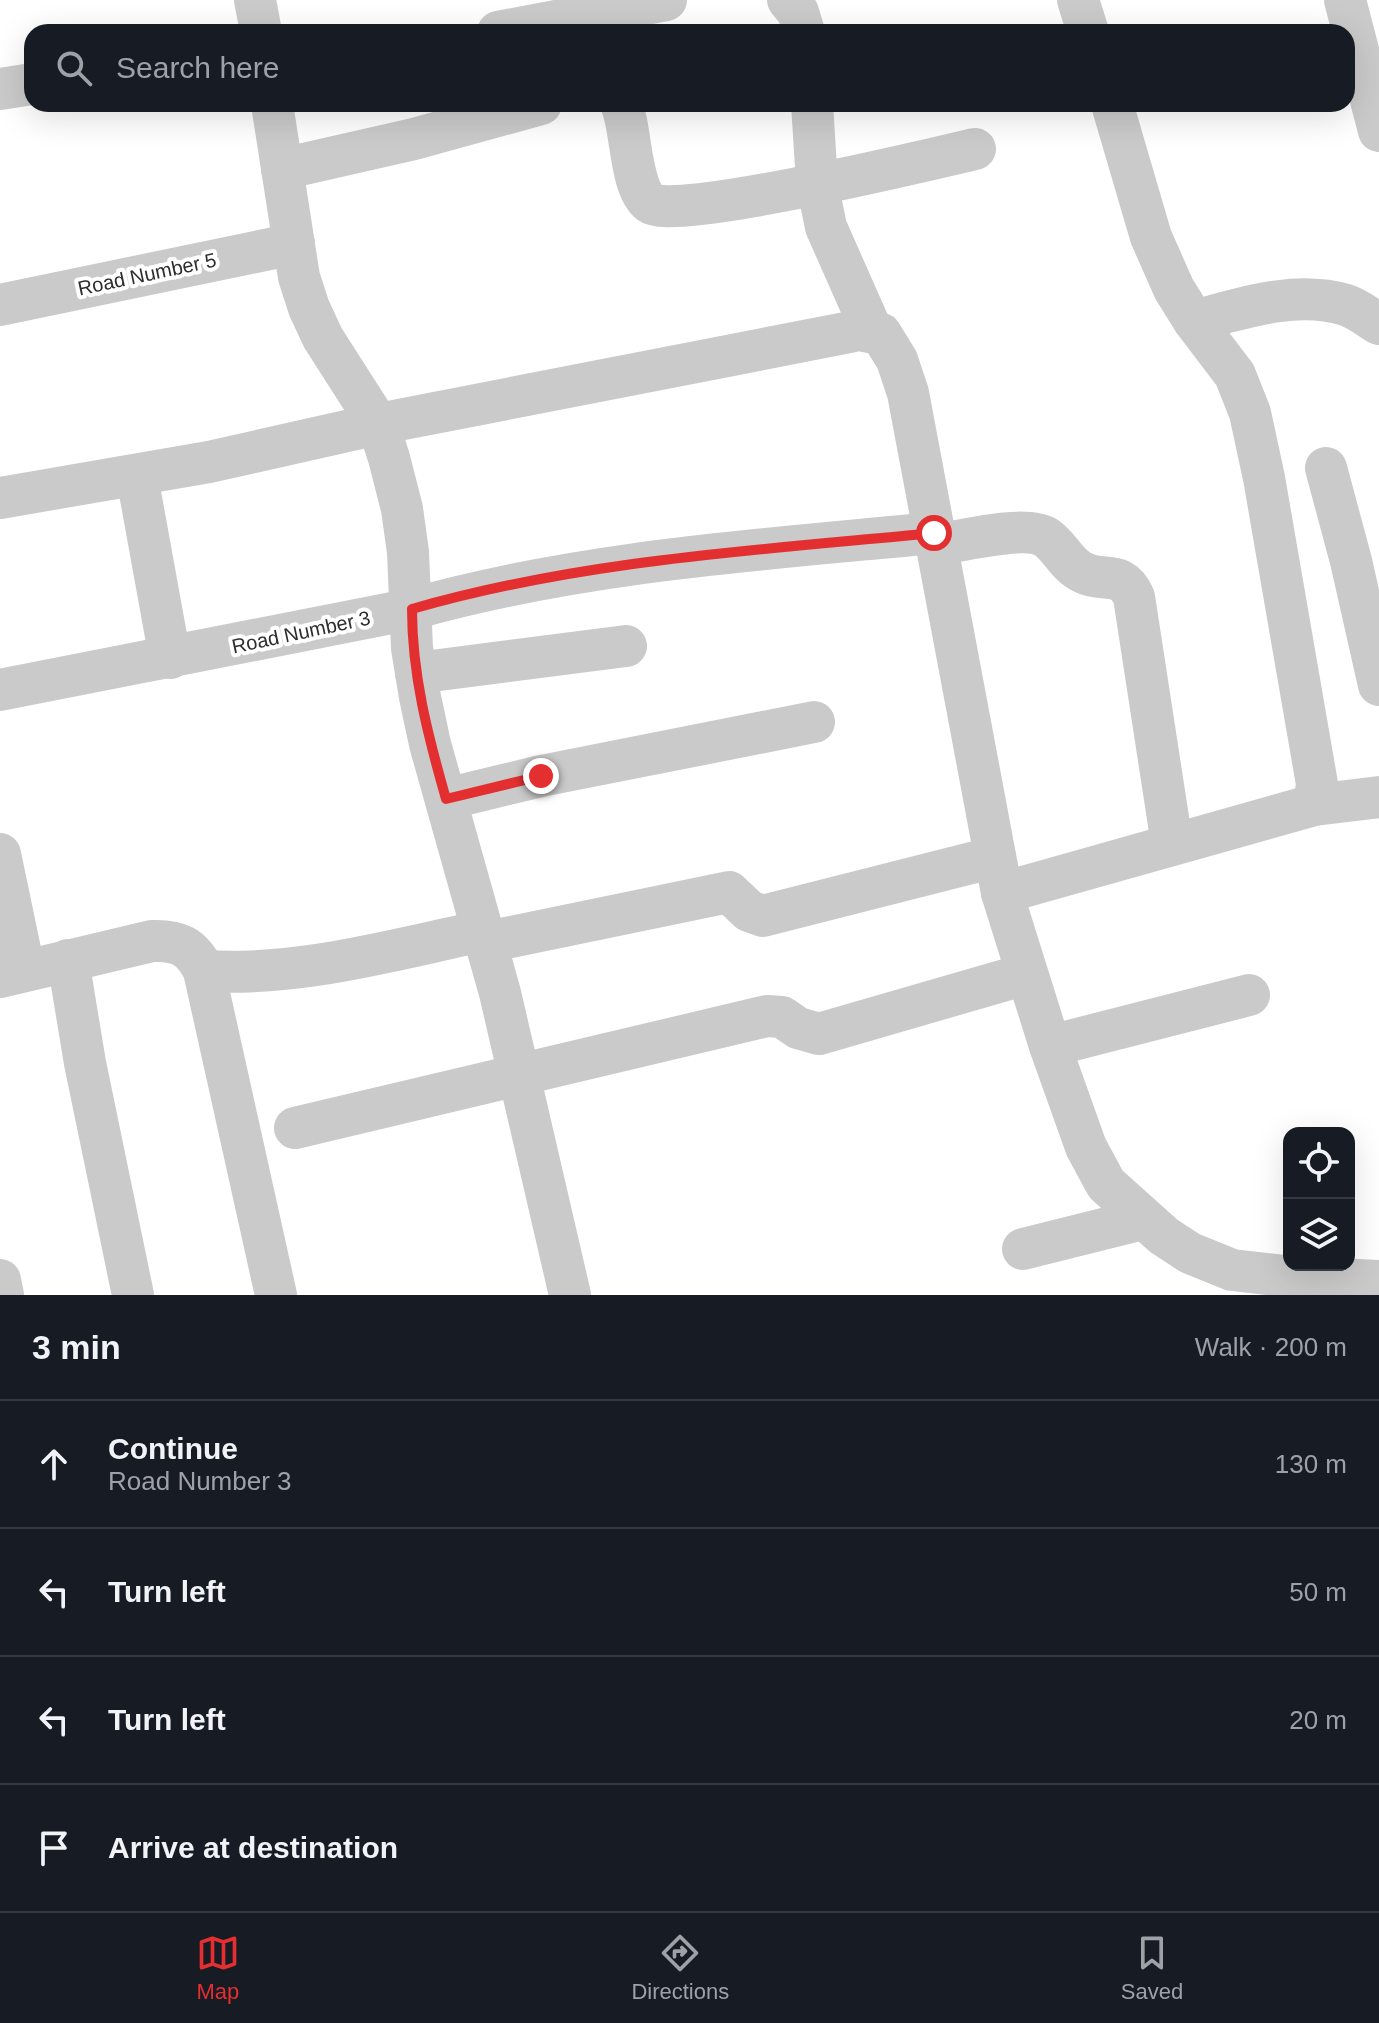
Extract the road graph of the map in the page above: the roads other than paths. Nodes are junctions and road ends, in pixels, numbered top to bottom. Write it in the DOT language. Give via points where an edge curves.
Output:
graph roads {
  1 [pos="255,0"];
  2 [pos="666,0"];
  3 [pos="788,0"];
  4 [pos="1078,0"];
  5 [pos="1345,0"];
  6 [pos="260,24"];
  7 [pos="537,24"];
  8 [pos="802,24"];
  9 [pos="1086,24"];
  10 [pos="1351,24"];
  11 [pos="1355,39"];
  12 [pos="24,85"];
  13 [pos="0,89"];
  14 [pos="273,112"];
  15 [pos="512,112"];
  16 [pos="623,112"];
  17 [pos="813,112"];
  18 [pos="1114,112"];
  19 [pos="1379,131"];
  20 [pos="975,149"];
  21 [pos="282,169"];
  22 [pos="817,183"];
  23 [pos="294,244"];
  24 [pos="0,305"];
  25 [pos="1194,321"];
  26 [pos="1379,324"];
  27 [pos="872,331"];
  28 [pos="378,424"];
  29 [pos="1326,468"];
  30 [pos="137,476"];
  31 [pos="0,498"];
  32 [pos="935,539"];
  33 [pos="412,609"];
  34 [pos="626,646"];
  35 [pos="170,658"];
  36 [pos="416,673"];
  37 [pos="1379,685"];
  38 [pos="0,690"];
  39 [pos="814,722"];
  40 [pos="1379,797"];
  41 [pos="446,799"];
  42 [pos="1314,805"];
  43 [pos="1172,844"];
  44 [pos="0,854"];
  45 [pos="998,875"];
  46 [pos="485,936"];
  47 [pos="68,960"];
  48 [pos="204,971"];
  49 [pos="12,973"];
  50 [pos="1026,974"];
  51 [pos="1249,995"];
  52 [pos="1050,1046"];
  53 [pos="519,1076"];
  54 [pos="295,1128"];
  55 [pos="1143,1219"];
  56 [pos="1023,1249"];
  57 [pos="0,1280"];
  58 [pos="1379,1281"];
  59 [pos="1227,1282"];
  60 [pos="3,1295"];
  61 [pos="133,1295"];
  62 [pos="276,1295"];
  63 [pos="570,1295"];
  1 -- 6 [label="street"];
  2 -- 7 [label="street"];
  3 -- 8 [label="street"];
  4 -- 9 [label="street"];
  5 -- 10 [label="street"];
  11 -- 19 [label="street"];
  12 -- 13 [label="street"];
  14 -- 21 [label="street"];
  15 -- 21 [label="street"];
  16 -- 22 [label="street" via="631,156 650,203 676,208"];
  17 -- 22 [label="street"];
  18 -- 25 [label="street" via="1151,237"];
  20 -- 22 [label="street"];
  21 -- 23 [label="street"];
  22 -- 27 [label="street" via="826,227"];
  23 -- 24 [label="street, Road Number 5"];
  23 -- 28 [label="street" via="309,308"];
  25 -- 26 [label="street" via="1299,298 1348,306"];
  25 -- 42 [label="street" via="1235,375 1250,413 1314,762"];
  27 -- 28 [label="street"];
  27 -- 32 [label="street" via="889,344 908,393"];
  28 -- 30 [label="street"];
  28 -- 33 [label="street" via="402,509"];
  29 -- 37 [label="street"];
  30 -- 31 [label="street"];
  30 -- 35 [label="street"];
  32 -- 33 [label="street, Road Number 3" via="609,567 489,588"];
  32 -- 43 [label="street, Road Number 3" via="1035,533 1047,538 1080,572 1128,585"];
  32 -- 45 [label="street"];
  33 -- 35 [label="street, Road Number 3"];
  33 -- 36 [label="street"];
  34 -- 36 [label="street"];
  35 -- 38 [label="street, Road Number 3"];
  36 -- 41 [label="street"];
  39 -- 41 [label="street"];
  40 -- 42 [label="street"];
  41 -- 46 [label="street"];
  42 -- 43 [label="street"];
  43 -- 45 [label="street"];
  44 -- 49 [label="street"];
  45 -- 46 [label="street" via="763,916 729,892"];
  45 -- 50 [label="street"];
  46 -- 48 [label="street" via="278,971"];
  46 -- 53 [label="street"];
  47 -- 48 [label="street" via="170,940 185,945"];
  47 -- 49 [label="street"];
  47 -- 61 [label="street"];
  48 -- 62 [label="street"];
  50 -- 52 [label="street"];
  50 -- 53 [label="street" via="819,1034 767,1016"];
  51 -- 52 [label="street"];
  52 -- 55 [label="street" via="1086,1147 1106,1184"];
  53 -- 54 [label="street"];
  53 -- 63 [label="street"];
  55 -- 56 [label="street"];
  55 -- 59 [label="street"];
  57 -- 60 [label="street"];
  58 -- 59 [label="street" via="1294,1277"];
}
